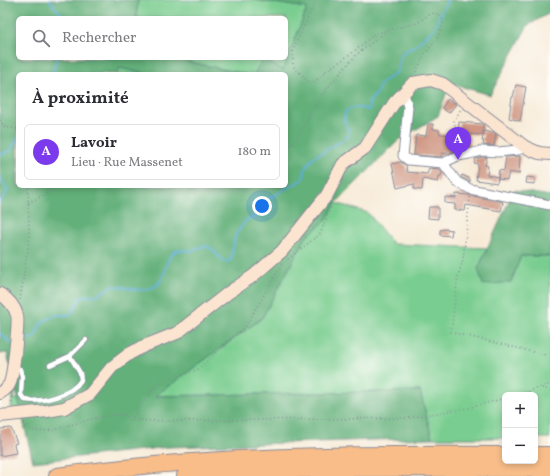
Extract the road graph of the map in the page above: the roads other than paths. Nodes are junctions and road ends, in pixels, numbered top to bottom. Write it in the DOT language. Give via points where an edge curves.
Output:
graph roads {
  1 [pos="404,94"];
  2 [pos="525,147"];
  3 [pos="550,154"];
  4 [pos="442,163"];
  5 [pos="550,206"];
  6 [pos="0,294"];
  7 [pos="86,340"];
  8 [pos="70,356"];
  9 [pos="50,365"];
  10 [pos="12,367"];
  11 [pos="0,393"];
  12 [pos="0,416"];
  13 [pos="502,455"];
  14 [pos="538,455"];
  15 [pos="550,455"];
  16 [pos="550,469"];
  17 [pos="57,476"];
  18 [pos="184,476"];
  1 -- 2 [label="street" via="413,83 419,81 431,80 443,84"];
  1 -- 4 [label="street" via="408,108 403,156 408,160"];
  1 -- 12 [label="street" via="394,104 365,148 343,164 327,195 282,251 253,276 177,333 129,354 112,367 90,394 64,408"];
  2 -- 3 [label="street" via="538,153"];
  2 -- 4 [label="street" via="498,152 482,151 458,156"];
  4 -- 5 [label="street" via="457,182 470,189"];
  6 -- 10 [label="street" via="8,299 18,321"];
  7 -- 8 [label="lane"];
  8 -- 9 [label="lane"];
  8 -- 10 [label="lane" via="80,373 81,380 78,386 45,401 25,400 20,389 20,370"];
  10 -- 11 [label="street" via="10,384"];
  13 -- 17 [label="highway" via="282,456 157,464"];
  14 -- 15 [label="highway"];
  16 -- 18 [label="highway" via="332,469"];
}
